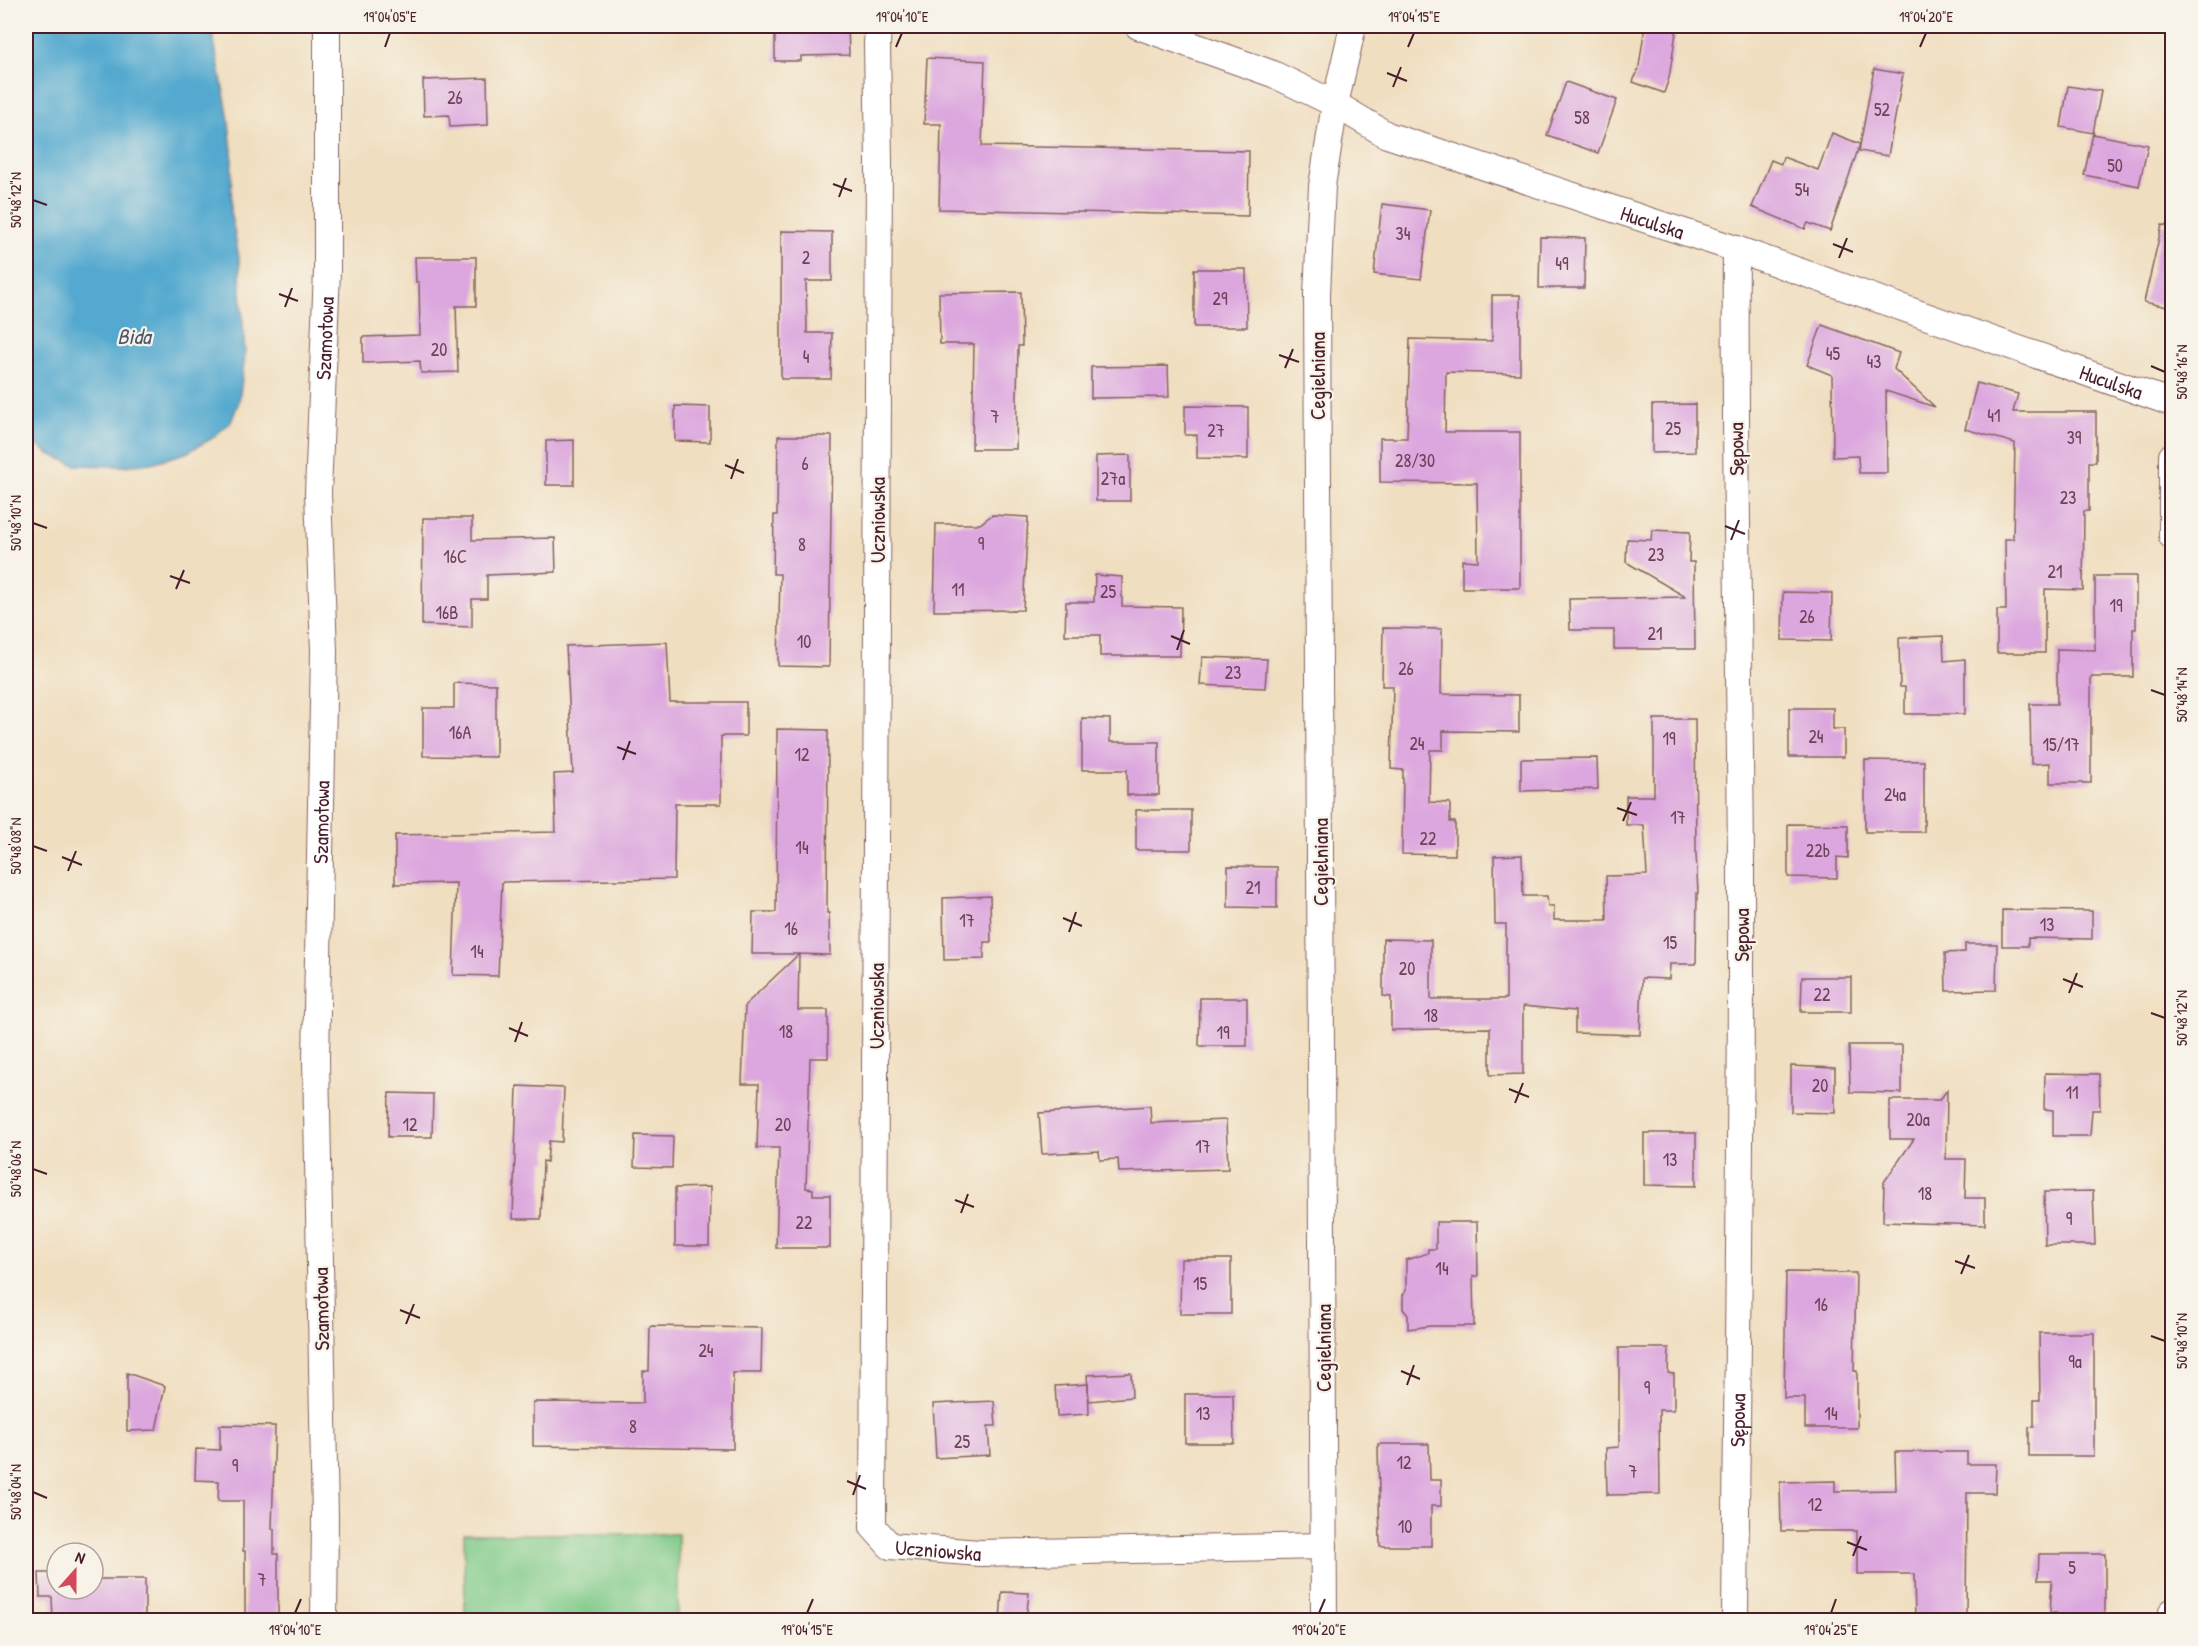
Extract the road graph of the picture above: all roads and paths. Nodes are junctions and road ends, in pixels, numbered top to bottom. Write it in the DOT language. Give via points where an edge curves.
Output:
graph roads {
  1 [pos="327,26"];
  2 [pos="879,26"];
  3 [pos="1138,26"];
  4 [pos="1353,26"];
  5 [pos="1335,104"];
  6 [pos="1736,249"];
  7 [pos="2172,402"];
  8 [pos="2172,456"];
  9 [pos="2172,536"];
  10 [pos="1324,1546"];
  11 [pos="2172,1612"];
  12 [pos="324,1620"];
  13 [pos="1324,1620"];
  14 [pos="1736,1620"];
  15 [pos="2172,1620"];
  1 -- 12 [label="street, Szamotowa" via="327,271 318,493 324,651 316,1061"];
  2 -- 10 [label="street, Uczniowska" via="873,1527 890,1546 980,1553"];
  3 -- 5 [label="street, Huculska" via="1273,74"];
  4 -- 5 [label="street, Cegielniana"];
  5 -- 6 [label="street, Huculska" via="1387,135"];
  5 -- 10 [label="street, Cegielniana" via="1322,186 1317,294"];
  6 -- 7 [label="street, Huculska"];
  6 -- 14 [label="street, Sępowa" via="1741,879"];
  8 -- 9 [label="street"];
  10 -- 13 [label="street, Cegielniana"];
  11 -- 15 [label="street"];
}
